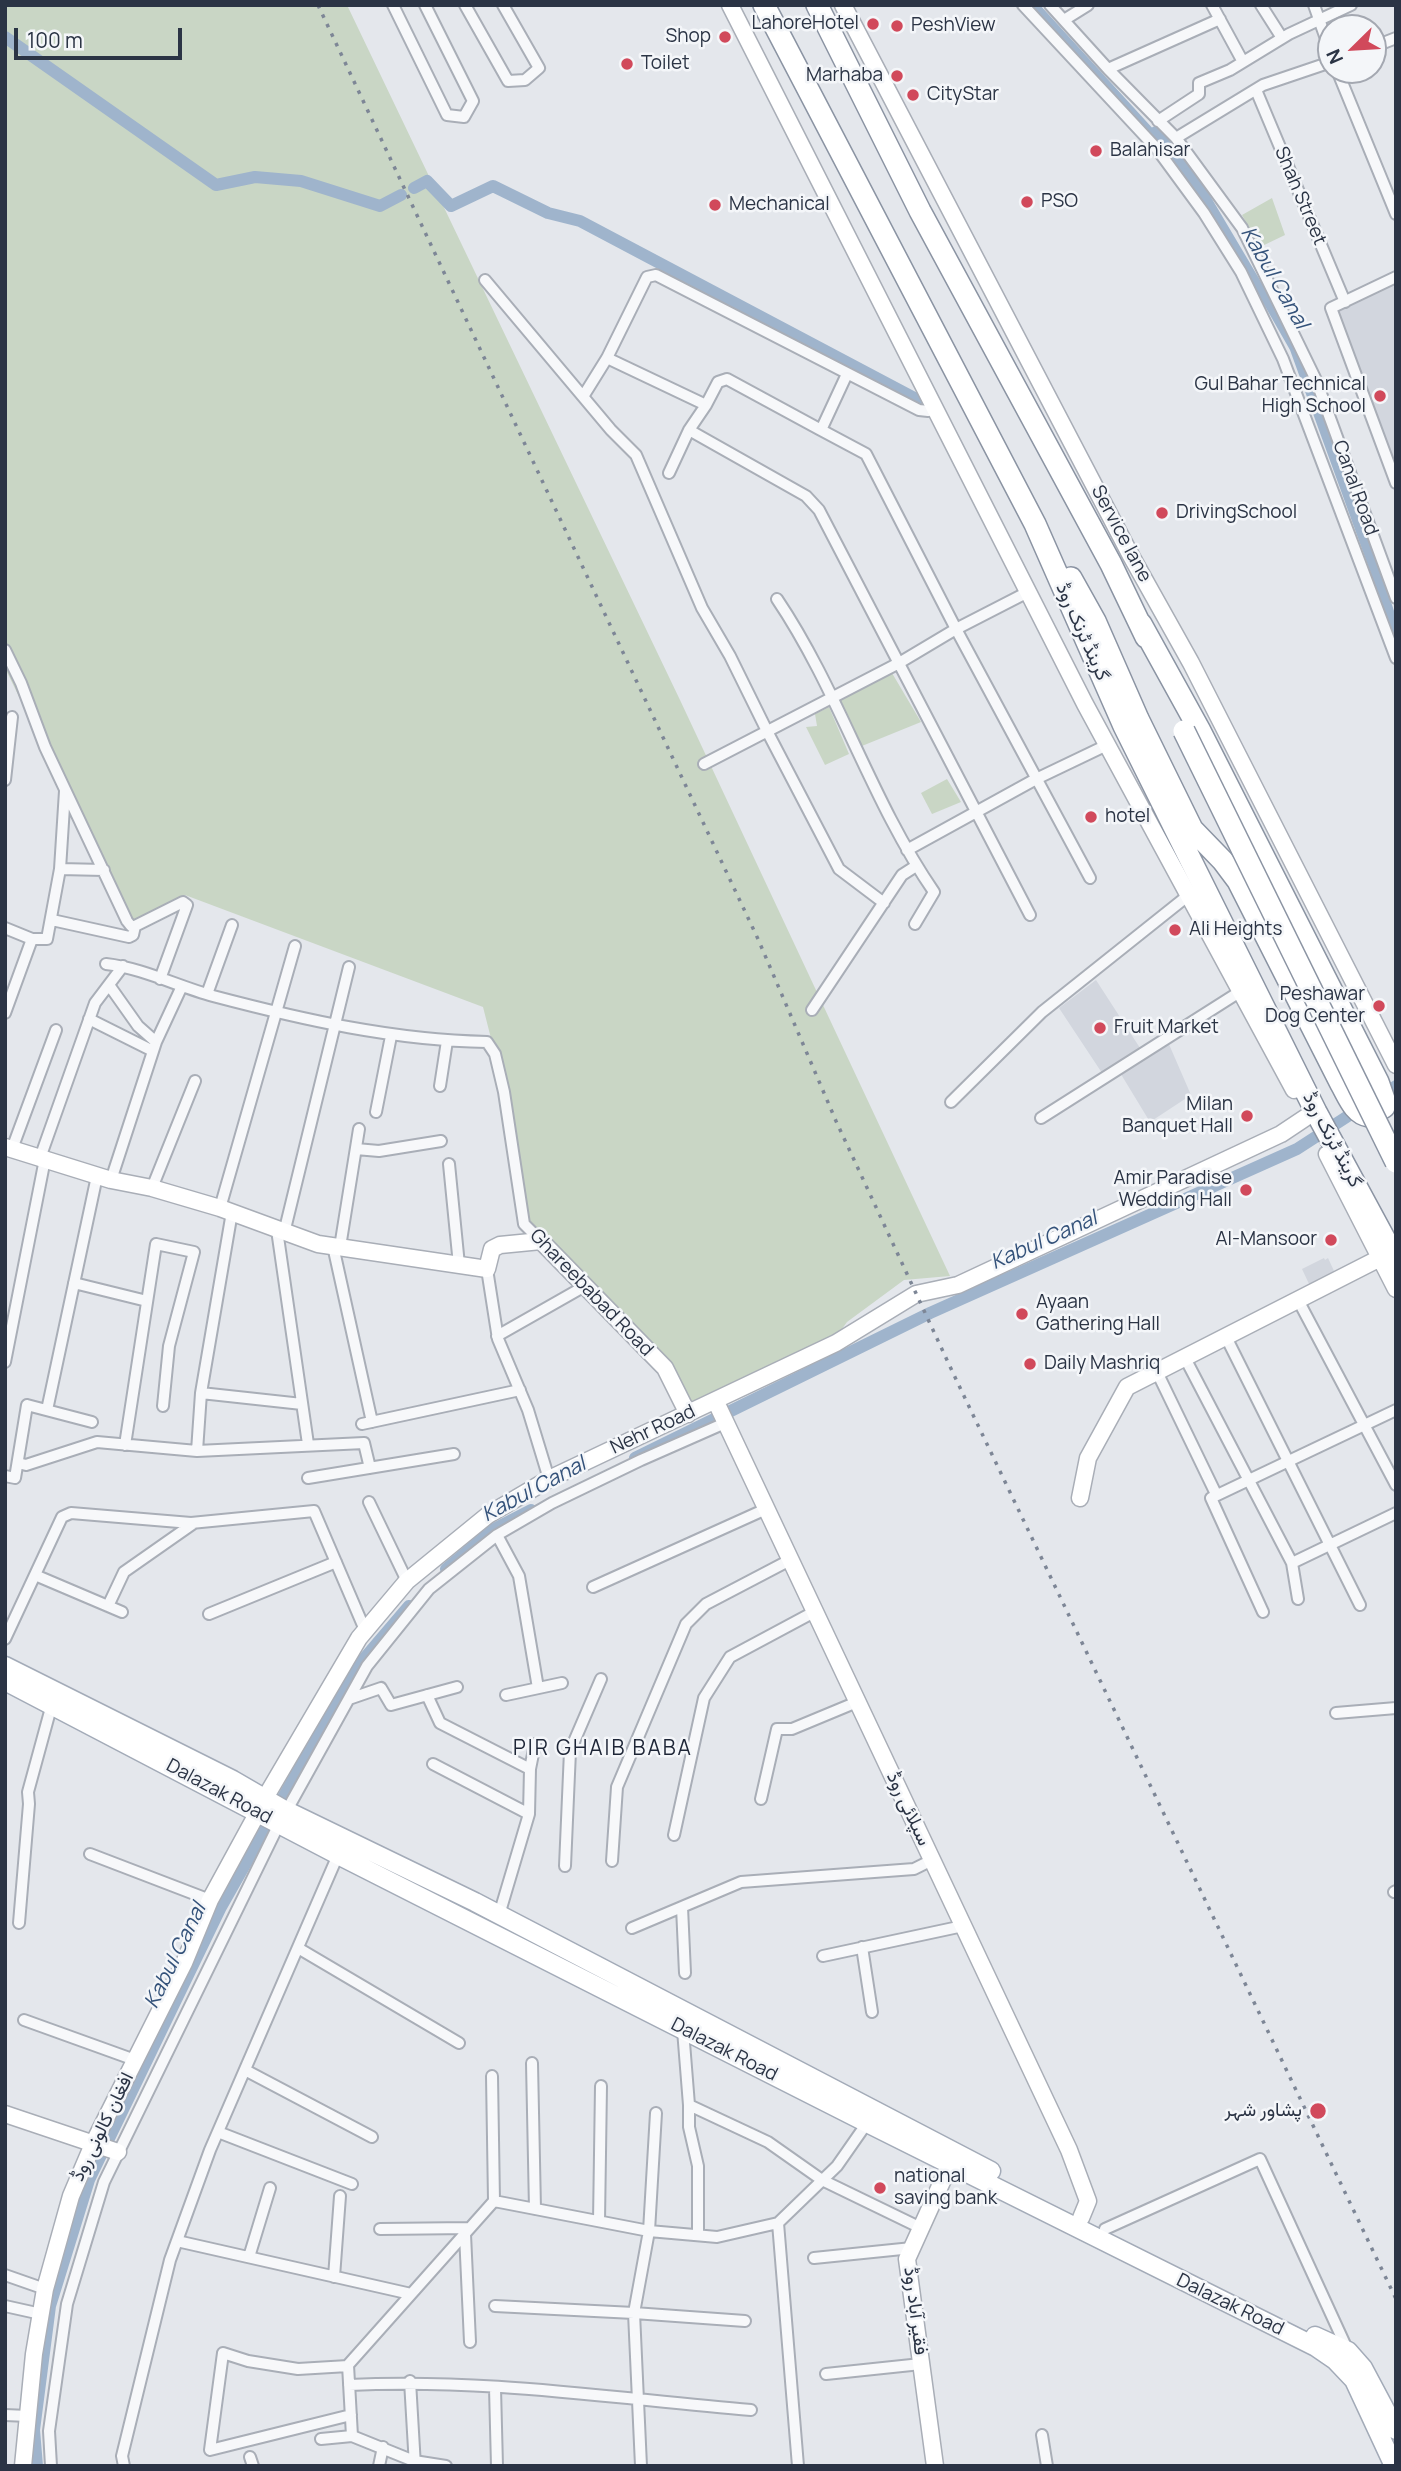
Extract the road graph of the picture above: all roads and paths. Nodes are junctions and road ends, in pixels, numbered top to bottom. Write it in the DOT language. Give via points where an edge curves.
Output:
graph roads {
  1 [pos="393,5"];
  2 [pos="425,5"];
  3 [pos="465,5"];
  4 [pos="503,5"];
  5 [pos="730,5"];
  6 [pos="764,5"];
  7 [pos="817,5"];
  8 [pos="843,5"];
  9 [pos="1023,5"];
  10 [pos="1050,5"];
  11 [pos="1088,5"];
  12 [pos="1212,5"];
  13 [pos="1261,5"];
  14 [pos="1350,5"];
  15 [pos="1334,14"];
  16 [pos="1220,19"];
  17 [pos="1064,20"];
  18 [pos="1317,23"];
  19 [pos="1282,38"];
  20 [pos="1243,62"];
  21 [pos="1317,67"];
  22 [pos="1108,69"];
  23 [pos="1343,84"];
  24 [pos="1256,90"];
  25 [pos="1158,121"];
  26 [pos="1176,138"];
  27 [pos="944,197"];
  28 [pos="920,211"];
  29 [pos="1396,214"];
  30 [pos="1396,277"];
  31 [pos="485,280"];
  32 [pos="1345,302"];
  33 [pos="607,358"];
  34 [pos="847,374"];
  35 [pos="584,395"];
  36 [pos="706,405"];
  37 [pos="936,408"];
  38 [pos="689,429"];
  39 [pos="821,430"];
  40 [pos="669,473"];
  41 [pos="1396,483"];
  42 [pos="1035,524"];
  43 [pos="1121,559"];
  44 [pos="1028,592"];
  45 [pos="1396,598"];
  46 [pos="777,599"];
  47 [pos="1141,624"];
  48 [pos="956,629"];
  49 [pos="5,650"];
  50 [pos="1396,658"];
  51 [pos="899,663"];
  52 [pos="832,697"];
  53 [pos="12,717"];
  54 [pos="766,731"];
  55 [pos="1107,745"];
  56 [pos="704,764"];
  57 [pos="1145,770"];
  58 [pos="1125,778"];
  59 [pos="1036,779"];
  60 [pos="5,780"];
  61 [pos="65,788"];
  62 [pos="975,813"];
  63 [pos="907,849"];
  64 [pos="916,866"];
  65 [pos="60,869"];
  66 [pos="104,870"];
  67 [pos="1090,878"];
  68 [pos="1190,894"];
  69 [pos="1309,894"];
  70 [pos="884,903"];
  71 [pos="1287,905"];
  72 [pos="1030,915"];
  73 [pos="52,920"];
  74 [pos="915,924"];
  75 [pos="232,925"];
  76 [pos="135,926"];
  77 [pos="5,928"];
  78 [pos="32,939"];
  79 [pos="295,946"];
  80 [pos="106,964"];
  81 [pos="123,966"];
  82 [pos="349,967"];
  83 [pos="160,979"];
  84 [pos="109,985"];
  85 [pos="182,986"];
  86 [pos="1241,991"];
  87 [pos="207,994"];
  88 [pos="1363,1000"];
  89 [pos="812,1010"];
  90 [pos="1342,1011"];
  91 [pos="275,1012"];
  92 [pos="5,1013"];
  93 [pos="89,1019"];
  94 [pos="333,1025"];
  95 [pos="56,1030"];
  96 [pos="391,1035"];
  97 [pos="447,1041"];
  98 [pos="154,1046"];
  99 [pos="1395,1062"];
  100 [pos="195,1081"];
  101 [pos="440,1086"];
  102 [pos="951,1102"];
  103 [pos="376,1112"];
  104 [pos="1041,1118"];
  105 [pos="1312,1118"];
  106 [pos="359,1129"];
  107 [pos="442,1141"];
  108 [pos="8,1148"];
  109 [pos="356,1149"];
  110 [pos="43,1159"];
  111 [pos="1396,1162"];
  112 [pos="449,1164"];
  113 [pos="104,1178"];
  114 [pos="152,1188"];
  115 [pos="226,1210"];
  116 [pos="280,1232"];
  117 [pos="541,1241"];
  118 [pos="337,1247"];
  119 [pos="1388,1259"];
  120 [pos="459,1265"];
  121 [pos="487,1269"];
  122 [pos="74,1283"];
  123 [pos="585,1286"];
  124 [pos="1396,1289"];
  125 [pos="1298,1300"];
  126 [pos="147,1301"];
  127 [pos="497,1336"];
  128 [pos="1226,1337"];
  129 [pos="1185,1358"];
  130 [pos="5,1362"];
  131 [pos="1157,1372"];
  132 [pos="520,1390"];
  133 [pos="201,1393"];
  134 [pos="716,1402"];
  135 [pos="302,1404"];
  136 [pos="163,1406"];
  137 [pos="47,1410"];
  138 [pos="1396,1410"];
  139 [pos="688,1414"];
  140 [pos="92,1422"];
  141 [pos="725,1423"];
  142 [pos="1365,1425"];
  143 [pos="308,1444"];
  144 [pos="125,1446"];
  145 [pos="197,1451"];
  146 [pos="454,1454"];
  147 [pos="1287,1461"];
  148 [pos="18,1463"];
  149 [pos="370,1468"];
  150 [pos="5,1476"];
  151 [pos="308,1478"];
  152 [pos="549,1479"];
  153 [pos="1248,1479"];
  154 [pos="1396,1485"];
  155 [pos="1216,1494"];
  156 [pos="1080,1498"];
  157 [pos="369,1502"];
  158 [pos="766,1509"];
  159 [pos="1396,1513"];
  160 [pos="194,1523"];
  161 [pos="497,1535"];
  162 [pos="1331,1544"];
  163 [pos="790,1560"];
  164 [pos="336,1562"];
  165 [pos="1292,1563"];
  166 [pos="35,1575"];
  167 [pos="407,1581"];
  168 [pos="593,1587"];
  169 [pos="1298,1599"];
  170 [pos="1360,1605"];
  171 [pos="108,1606"];
  172 [pos="122,1612"];
  173 [pos="814,1612"];
  174 [pos="1263,1612"];
  175 [pos="209,1614"];
  176 [pos="365,1630"];
  177 [pos="5,1639"];
  178 [pos="5,1666"];
  179 [pos="601,1679"];
  180 [pos="5,1681"];
  181 [pos="562,1683"];
  182 [pos="457,1687"];
  183 [pos="538,1688"];
  184 [pos="427,1695"];
  185 [pos="506,1695"];
  186 [pos="349,1699"];
  187 [pos="857,1702"];
  188 [pos="52,1704"];
  189 [pos="1396,1708"];
  190 [pos="1336,1713"];
  191 [pos="535,1744"];
  192 [pos="433,1764"];
  193 [pos="530,1769"];
  194 [pos="761,1799"];
  195 [pos="273,1811"];
  196 [pos="529,1814"];
  197 [pos="674,1835"];
  198 [pos="90,1854"];
  199 [pos="338,1855"];
  200 [pos="932,1860"];
  201 [pos="612,1861"];
  202 [pos="565,1866"];
  203 [pos="210,1900"];
  204 [pos="682,1907"];
  205 [pos="499,1915"];
  206 [pos="19,1923"];
  207 [pos="963,1926"];
  208 [pos="632,1928"];
  209 [pos="862,1947"];
  210 [pos="298,1948"];
  211 [pos="823,1956"];
  212 [pos="685,1973"];
  213 [pos="872,2012"];
  214 [pos="24,2020"];
  215 [pos="688,2026"];
  216 [pos="460,2043"];
  217 [pos="135,2060"];
  218 [pos="532,2063"];
  219 [pos="245,2070"];
  220 [pos="492,2076"];
  221 [pos="601,2086"];
  222 [pos="690,2105"];
  223 [pos="656,2113"];
  224 [pos="5,2114"];
  225 [pos="867,2123"];
  226 [pos="894,2129"];
  227 [pos="218,2132"];
  228 [pos="372,2137"];
  229 [pos="94,2142"];
  230 [pos="118,2152"];
  231 [pos="950,2164"];
  232 [pos="983,2174"];
  233 [pos="822,2180"];
  234 [pos="352,2184"];
  235 [pos="271,2188"];
  236 [pos="340,2196"];
  237 [pos="494,2201"];
  238 [pos="535,2209"];
  239 [pos="599,2221"];
  240 [pos="778,2223"];
  241 [pos="1079,2223"];
  242 [pos="921,2228"];
  243 [pos="380,2229"];
  244 [pos="468,2231"];
  245 [pos="649,2231"];
  246 [pos="1107,2234"];
  247 [pos="698,2235"];
  248 [pos="177,2241"];
  249 [pos="912,2248"];
  250 [pos="248,2257"];
  251 [pos="814,2258"];
  252 [pos="5,2274"];
  253 [pos="334,2277"];
  254 [pos="45,2289"];
  255 [pos="411,2294"];
  256 [pos="5,2306"];
  257 [pos="495,2306"];
  258 [pos="634,2313"];
  259 [pos="41,2314"];
  260 [pos="746,2321"];
  261 [pos="470,2342"];
  262 [pos="1349,2351"];
  263 [pos="921,2364"];
  264 [pos="348,2366"];
  265 [pos="826,2374"];
  266 [pos="410,2381"];
  267 [pos="349,2385"];
  268 [pos="495,2388"];
  269 [pos="639,2400"];
  270 [pos="751,2410"];
  271 [pos="5,2415"];
  272 [pos="351,2415"];
  273 [pos="28,2416"];
  274 [pos="1396,2430"];
  275 [pos="1042,2435"];
  276 [pos="352,2436"];
  277 [pos="321,2439"];
  278 [pos="383,2447"];
  279 [pos="415,2463"];
  280 [pos="23,2466"];
  281 [pos="51,2466"];
  282 [pos="124,2466"];
  283 [pos="379,2466"];
  284 [pos="446,2466"];
  285 [pos="497,2466"];
  286 [pos="641,2466"];
  287 [pos="798,2466"];
  288 [pos="935,2466"];
  289 [pos="1047,2466"];
  290 [pos="1394,2466"];
  1 -- 2 [label="street" via="447,115 464,117 473,101"];
  3 -- 4 [label="street" via="508,81 525,80 539,68"];
  5 -- 37 [label="street"];
  6 -- 42 [label="highway, گرینڈ ٹرنک روڈ"];
  7 -- 28 [label="highway"];
  8 -- 27 [label="street, Service lane"];
  9 -- 50 [label="street" via="1157,149 1241,272 1283,359"];
  10 -- 17 [label="street, Canal Road"];
  11 -- 17 [label="street"];
  12 -- 16 [label="street"];
  13 -- 19 [label="street"];
  14 -- 15 [label="street"];
  16 -- 20 [label="street"];
  16 -- 22 [label="street"];
  17 -- 22 [label="street, Canal Road"];
  18 -- 19 [label="street"];
  19 -- 20 [label="street"];
  20 -- 25 [label="street" via="1199,83 1199,94"];
  21 -- 24 [label="street"];
  22 -- 25 [label="street, Canal Road"];
  23 -- 29 [label="street"];
  24 -- 26 [label="street"];
  24 -- 32 [label="street, Shah Street"];
  25 -- 26 [label="street, Canal Road"];
  26 -- 45 [label="street, Canal Road" via="1242,228 1271,285 1316,380"];
  27 -- 28 [label="street"];
  27 -- 43 [label="street, Service lane"];
  28 -- 43 [label="highway"];
  30 -- 32 [label="street"];
  31 -- 35 [label="street"];
  32 -- 41 [label="street" via="1331,308"];
  33 -- 34 [label="street" via="647,278 656,275"];
  33 -- 35 [label="street"];
  33 -- 36 [label="street"];
  34 -- 37 [label="street" via="919,410"];
  34 -- 39 [label="street"];
  35 -- 54 [label="street" via="636,455 702,608"];
  36 -- 38 [label="street"];
  36 -- 39 [label="street" via="718,382 727,379"];
  37 -- 44 [label="street"];
  38 -- 40 [label="street"];
  38 -- 51 [label="street" via="806,496 819,510"];
  39 -- 48 [label="street" via="866,454"];
  42 -- 57 [label="highway, گرینڈ ٹرنک روڈ"];
  42 -- 90 [label="highway" via="1089,609 1192,829 1238,881 1341,1084 1360,1114 1369,1116 1384,1107 1384,1096"];
  43 -- 47 [label="highway"];
  43 -- 69 [label="street, Service lane" via="1191,663"];
  44 -- 48 [label="street"];
  44 -- 55 [label="street"];
  46 -- 52 [label="street"];
  47 -- 71 [label="highway"];
  47 -- 111 [label="highway, bridge" via="1184,731"];
  48 -- 51 [label="street"];
  48 -- 59 [label="street"];
  49 -- 61 [label="street"];
  51 -- 52 [label="street"];
  51 -- 62 [label="street"];
  52 -- 54 [label="street"];
  52 -- 63 [label="street"];
  53 -- 60 [label="street"];
  54 -- 56 [label="street"];
  54 -- 70 [label="street" via="839,869"];
  55 -- 58 [label="street"];
  55 -- 59 [label="street"];
  57 -- 58 [label="street"];
  57 -- 105 [label="highway, گرینڈ ٹرنک روڈ"];
  58 -- 68 [label="street"];
  59 -- 62 [label="street"];
  59 -- 67 [label="street"];
  61 -- 65 [label="street"];
  61 -- 66 [label="street"];
  62 -- 63 [label="street"];
  62 -- 72 [label="street"];
  63 -- 64 [label="street"];
  64 -- 70 [label="street" via="902,875"];
  64 -- 74 [label="street" via="934,892"];
  65 -- 66 [label="street"];
  65 -- 73 [label="street"];
  66 -- 76 [label="street" via="127,921"];
  68 -- 86 [label="street"];
  68 -- 102 [label="street" via="1042,1012"];
  69 -- 71 [label="street"];
  69 -- 88 [label="street, Service lane"];
  70 -- 89 [label="street"];
  71 -- 90 [label="highway"];
  73 -- 76 [label="street" via="129,937"];
  73 -- 78 [label="street" via="47,939"];
  75 -- 87 [label="street"];
  76 -- 83 [label="street" via="183,902 187,905"];
  77 -- 78 [label="street"];
  78 -- 92 [label="street"];
  79 -- 91 [label="street"];
  80 -- 81 [label="street"];
  81 -- 83 [label="street"];
  81 -- 84 [label="street"];
  82 -- 94 [label="street"];
  83 -- 85 [label="street"];
  84 -- 93 [label="street" via="94,1003"];
  84 -- 98 [label="street"];
  85 -- 87 [label="street"];
  85 -- 98 [label="street"];
  86 -- 104 [label="street"];
  86 -- 105 [label="street"];
  87 -- 91 [label="street"];
  88 -- 90 [label="street"];
  88 -- 99 [label="street, Service lane"];
  91 -- 94 [label="street"];
  91 -- 115 [label="street"];
  93 -- 98 [label="street"];
  93 -- 110 [label="street"];
  94 -- 96 [label="street"];
  94 -- 116 [label="street"];
  95 -- 108 [label="street"];
  96 -- 97 [label="street"];
  96 -- 103 [label="street"];
  97 -- 101 [label="street"];
  97 -- 117 [label="street, Ghareebabad Road" via="487,1042 495,1054 524,1224"];
  98 -- 113 [label="street"];
  100 -- 114 [label="street"];
  105 -- 119 [label="highway, گرینڈ ٹرنک روڈ"];
  105 -- 134 [label="street, Nehr Road" via="958,1285 916,1293 836,1343"];
  106 -- 109 [label="street"];
  107 -- 109 [label="street" via="379,1151"];
  108 -- 110 [label="street"];
  109 -- 118 [label="street"];
  110 -- 113 [label="street"];
  110 -- 130 [label="street"];
  112 -- 120 [label="street"];
  113 -- 114 [label="street"];
  113 -- 122 [label="street"];
  114 -- 115 [label="street"];
  115 -- 116 [label="street"];
  115 -- 133 [label="street"];
  116 -- 118 [label="street"];
  116 -- 135 [label="street"];
  117 -- 121 [label="street" via="492,1249"];
  117 -- 123 [label="street, Ghareebabad Road"];
  118 -- 120 [label="street"];
  118 -- 132 [label="street" via="367,1423"];
  119 -- 124 [label="street"];
  119 -- 125 [label="street"];
  120 -- 121 [label="street"];
  121 -- 127 [label="street"];
  122 -- 126 [label="street"];
  122 -- 137 [label="street"];
  123 -- 127 [label="street"];
  123 -- 139 [label="street, Ghareebabad Road" via="665,1368"];
  125 -- 128 [label="street"];
  125 -- 142 [label="street"];
  126 -- 136 [label="street" via="156,1244 194,1252 169,1346"];
  126 -- 144 [label="street"];
  127 -- 132 [label="street"];
  128 -- 129 [label="street"];
  128 -- 147 [label="street"];
  129 -- 131 [label="street"];
  129 -- 153 [label="street"];
  131 -- 155 [label="street"];
  131 -- 156 [label="street" via="1128,1387 1088,1458"];
  132 -- 152 [label="street"];
  133 -- 135 [label="street"];
  133 -- 145 [label="street"];
  134 -- 139 [label="street, Nehr Road"];
  134 -- 141 [label="street, سپلائی روڈ"];
  135 -- 143 [label="street"];
  137 -- 140 [label="street"];
  137 -- 148 [label="street" via="27,1405"];
  138 -- 142 [label="street"];
  139 -- 152 [label="street, Nehr Road"];
  141 -- 158 [label="street, سپلائی روڈ"];
  141 -- 161 [label="street" via="552,1503"];
  142 -- 147 [label="street"];
  142 -- 154 [label="street"];
  143 -- 145 [label="street"];
  143 -- 149 [label="street" via="364,1443"];
  144 -- 145 [label="street"];
  144 -- 148 [label="street" via="97,1442 26,1465"];
  146 -- 149 [label="street"];
  147 -- 153 [label="street"];
  147 -- 162 [label="street"];
  148 -- 150 [label="street" via="15,1478"];
  149 -- 151 [label="street"];
  152 -- 167 [label="street, Nehr Road" via="488,1515"];
  153 -- 155 [label="street"];
  153 -- 165 [label="street"];
  155 -- 174 [label="street" via="1210,1499"];
  157 -- 167 [label="street"];
  158 -- 163 [label="street, سپلائی روڈ"];
  158 -- 168 [label="street"];
  159 -- 162 [label="street"];
  160 -- 164 [label="street" via="314,1511"];
  160 -- 166 [label="street" via="71,1513 62,1517"];
  160 -- 171 [label="street" via="124,1572"];
  161 -- 183 [label="street" via="519,1576"];
  161 -- 186 [label="street" via="429,1589 367,1666"];
  162 -- 165 [label="street"];
  162 -- 170 [label="street"];
  163 -- 173 [label="street, سپلائی روڈ"];
  163 -- 201 [label="street" via="706,1604 686,1624 617,1787"];
  164 -- 175 [label="street"];
  164 -- 176 [label="street"];
  165 -- 169 [label="street"];
  166 -- 171 [label="street"];
  166 -- 177 [label="street"];
  167 -- 176 [label="street, Nehr Road"];
  171 -- 172 [label="street"];
  173 -- 187 [label="street, سپلائی روڈ"];
  173 -- 197 [label="street" via="730,1657 704,1698"];
  176 -- 195 [label="street, Nehr Road"];
  178 -- 195 [label="main road, Dalazak Road"];
  179 -- 202 [label="street" via="570,1751"];
  180 -- 188 [label="main road, Dalazak Road"];
  181 -- 183 [label="street"];
  182 -- 184 [label="street"];
  183 -- 185 [label="street"];
  184 -- 186 [label="street" via="391,1705 381,1688"];
  184 -- 193 [label="street" via="440,1723"];
  186 -- 195 [label="street"];
  187 -- 194 [label="street" via="792,1729 777,1730"];
  187 -- 200 [label="street, سپلائی روڈ"];
  188 -- 195 [label="main road, Dalazak Road"];
  188 -- 206 [label="street" via="28,1792"];
  189 -- 190 [label="street"];
  191 -- 193 [label="street"];
  192 -- 196 [label="street"];
  193 -- 196 [label="street"];
  195 -- 199 [label="main road, Dalazak Road"];
  195 -- 203 [label="street, افغان کالونی روڈ"];
  195 -- 205 [label="main road, Dalazak Road"];
  195 -- 230 [label="street"];
  196 -- 205 [label="street"];
  198 -- 203 [label="street"];
  199 -- 210 [label="street"];
  199 -- 215 [label="main road, Dalazak Road"];
  200 -- 204 [label="street" via="914,1869 741,1882"];
  200 -- 207 [label="street, سپلائی روڈ"];
  203 -- 217 [label="street, افغان کالونی روڈ" via="184,1964"];
  204 -- 208 [label="street"];
  204 -- 212 [label="street"];
  205 -- 215 [label="main road, Dalazak Road"];
  207 -- 209 [label="street"];
  207 -- 241 [label="street, سپلائی روڈ" via="1069,2150 1088,2201"];
  209 -- 211 [label="street"];
  209 -- 213 [label="street"];
  210 -- 216 [label="street"];
  210 -- 219 [label="street"];
  214 -- 217 [label="street"];
  215 -- 222 [label="street"];
  215 -- 225 [label="main road, Dalazak Road"];
  215 -- 226 [label="main road, Dalazak Road"];
  217 -- 229 [label="street, افغان کالونی روڈ"];
  218 -- 238 [label="street"];
  219 -- 227 [label="street"];
  219 -- 228 [label="street"];
  220 -- 237 [label="street"];
  221 -- 239 [label="street"];
  222 -- 233 [label="street" via="768,2142"];
  222 -- 247 [label="street" via="689,2127 698,2166"];
  223 -- 245 [label="street"];
  224 -- 229 [label="street"];
  225 -- 226 [label="main road, Dalazak Road"];
  225 -- 233 [label="street"];
  226 -- 231 [label="main road, Dalazak Road"];
  226 -- 232 [label="main road, Dalazak Road"];
  227 -- 234 [label="street"];
  227 -- 248 [label="street"];
  229 -- 230 [label="street"];
  229 -- 254 [label="street, افغان کالونی روڈ" via="71,2196"];
  230 -- 281 [label="street" via="104,2182 67,2304 49,2431"];
  231 -- 232 [label="main road, Dalazak Road"];
  231 -- 242 [label="street, فقیر آباد روڈ"];
  232 -- 241 [label="main road, Dalazak Road"];
  233 -- 240 [label="street"];
  233 -- 242 [label="street"];
  235 -- 250 [label="street"];
  236 -- 253 [label="street"];
  237 -- 238 [label="street"];
  237 -- 244 [label="street"];
  238 -- 239 [label="street"];
  239 -- 245 [label="street"];
  240 -- 247 [label="street" via="717,2237"];
  240 -- 287 [label="street"];
  241 -- 246 [label="main road, Dalazak Road"];
  242 -- 249 [label="street, فقیر آباد روڈ"];
  243 -- 244 [label="street"];
  244 -- 255 [label="street"];
  244 -- 261 [label="street"];
  245 -- 247 [label="street"];
  245 -- 258 [label="street"];
  246 -- 262 [label="main road, Dalazak Road"];
  246 -- 262 [label="street" via="1260,2159"];
  246 -- 290 [label="main road, Dalazak Road" via="1335,2360 1354,2380"];
  248 -- 250 [label="street"];
  248 -- 282 [label="street" via="122,2456"];
  249 -- 251 [label="street"];
  249 -- 263 [label="street, فقیر آباد روڈ" via="907,2259"];
  250 -- 253 [label="street"];
  252 -- 254 [label="street"];
  253 -- 255 [label="street"];
  254 -- 259 [label="street, افغان کالونی روڈ"];
  255 -- 264 [label="street"];
  256 -- 259 [label="street"];
  257 -- 258 [label="street"];
  258 -- 260 [label="street"];
  258 -- 269 [label="street"];
  259 -- 273 [label="street, افغان کالونی روڈ"];
  262 -- 274 [label="main road, Dalazak Road" via="1368,2375"];
  263 -- 265 [label="street"];
  263 -- 288 [label="street, فقیر آباد روڈ"];
  264 -- 267 [label="street"];
  264 -- 272 [label="street" via="298,2368 223,2353 210,2450"];
  266 -- 267 [label="street"];
  266 -- 268 [label="street"];
  266 -- 279 [label="street"];
  267 -- 272 [label="street"];
  268 -- 269 [label="street"];
  268 -- 285 [label="street"];
  269 -- 270 [label="street"];
  269 -- 286 [label="street"];
  271 -- 273 [label="street"];
  272 -- 276 [label="street"];
  273 -- 280 [label="street, افغان کالونی روڈ"];
  275 -- 289 [label="street"];
  276 -- 277 [label="street"];
  276 -- 278 [label="street"];
  278 -- 279 [label="street"];
  278 -- 283 [label="street"];
  279 -- 284 [label="street"];
}
